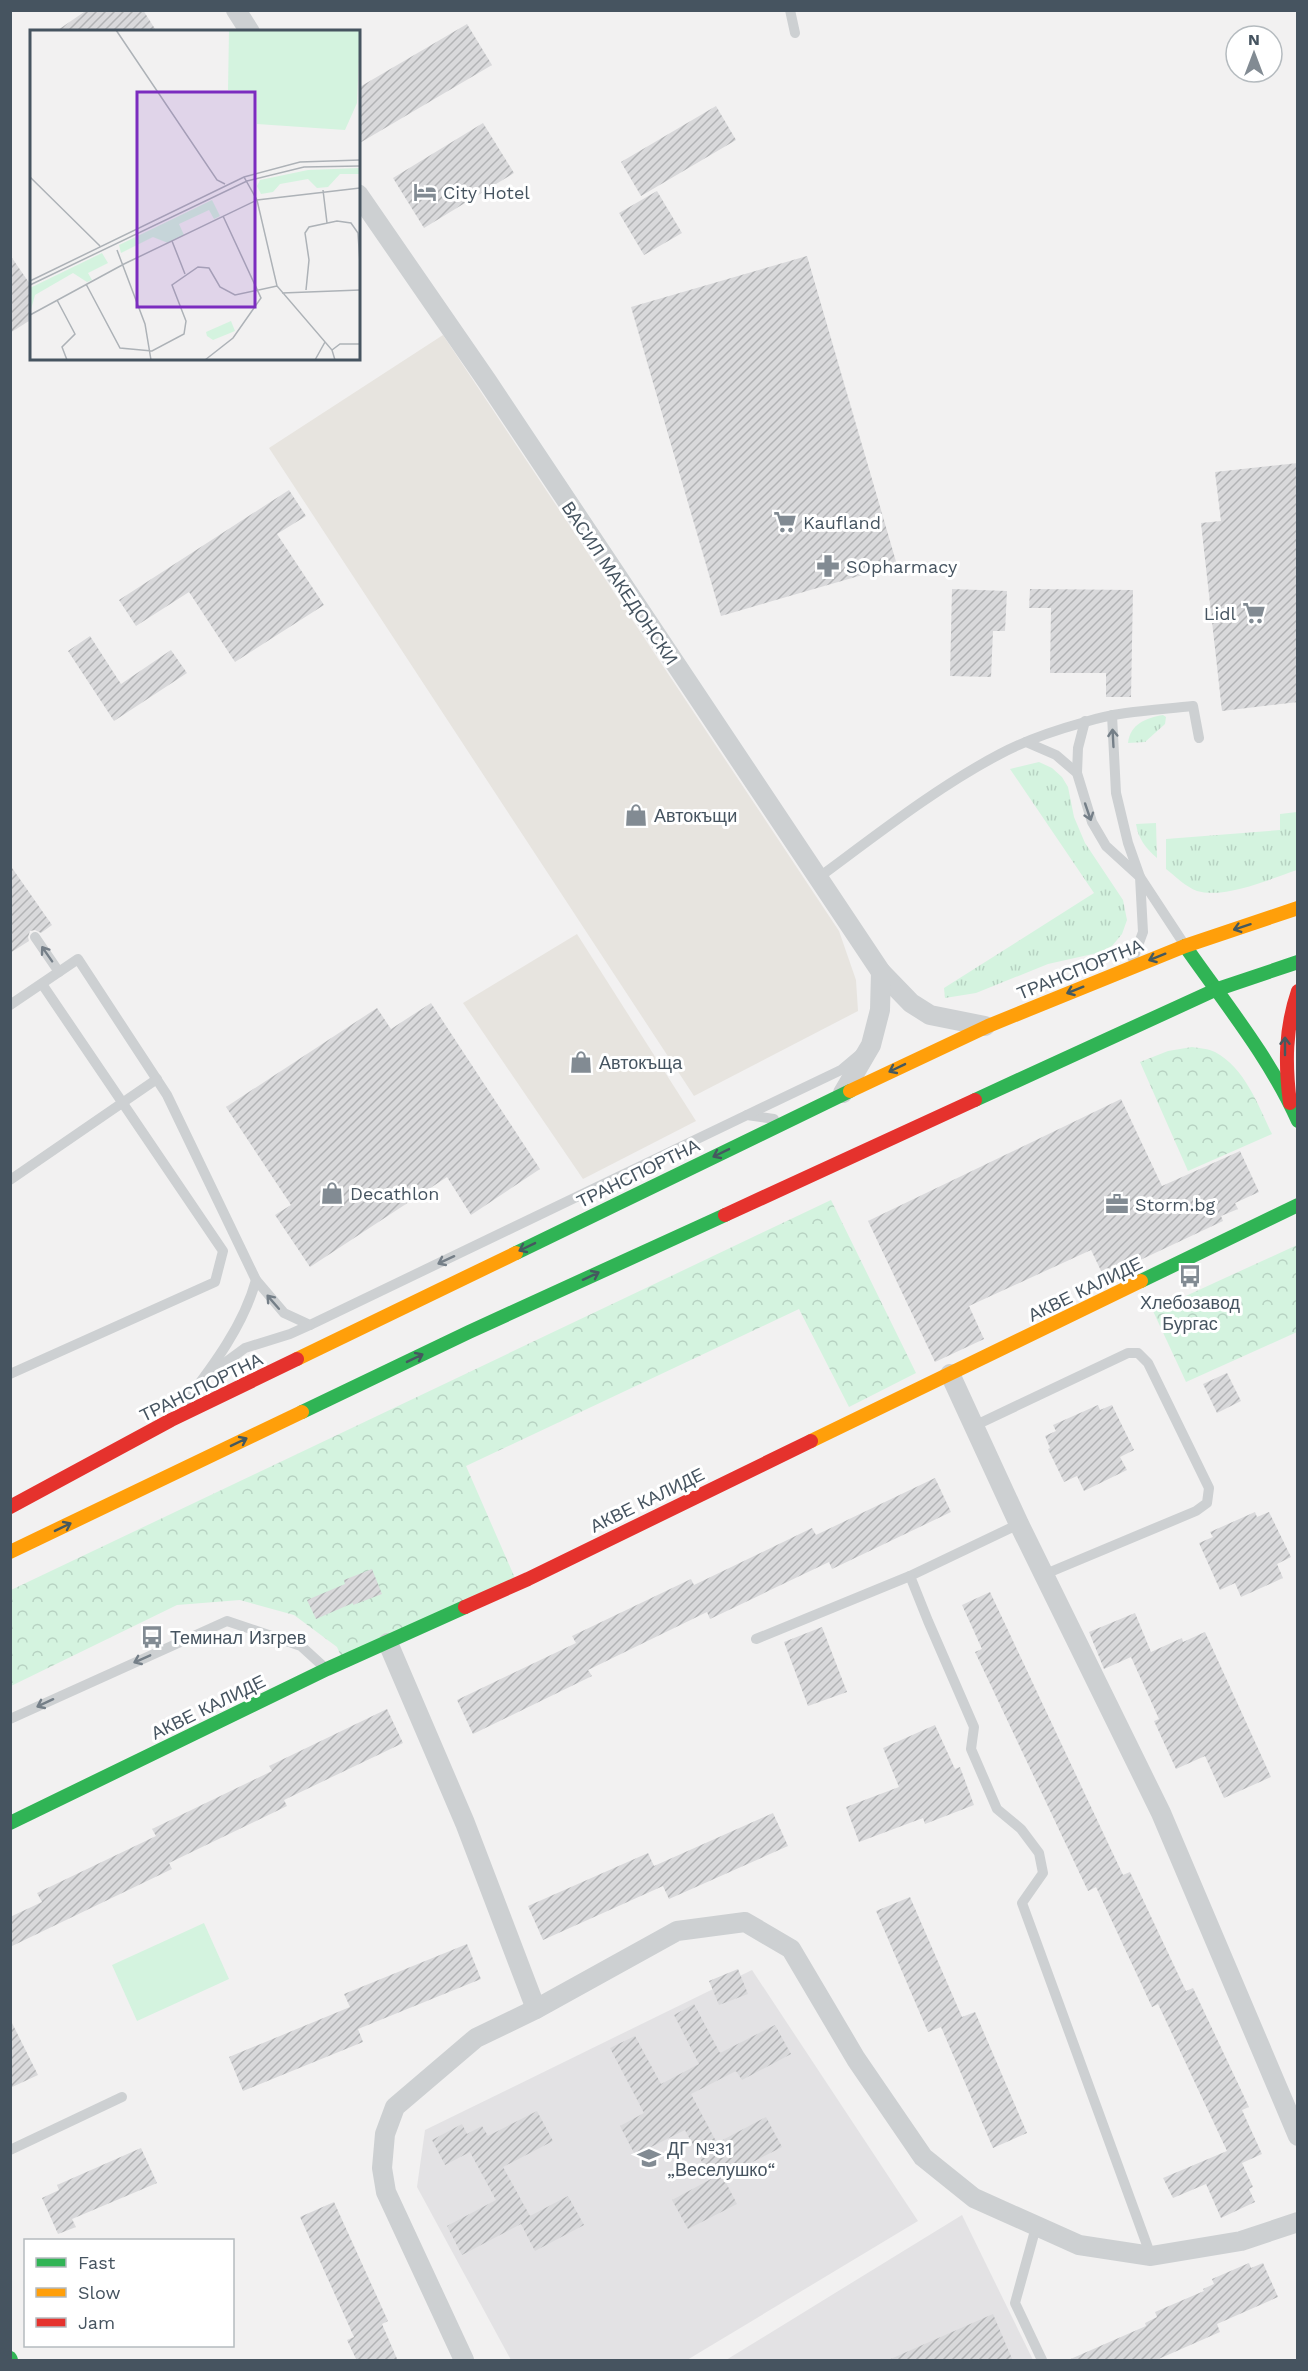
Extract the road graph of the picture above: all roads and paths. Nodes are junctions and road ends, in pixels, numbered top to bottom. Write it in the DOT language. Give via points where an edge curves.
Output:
graph roads {
  1 [pos="236,10"];
  2 [pos="790,10"];
  3 [pos="249,30"];
  4 [pos="795,33"];
  5 [pos="360,197"];
  6 [pos="1112,715"];
  7 [pos="1085,722"];
  8 [pos="1199,738"];
  9 [pos="1026,742"];
  10 [pos="1077,773"];
  11 [pos="1140,877"];
  12 [pos="818,878"];
  13 [pos="1298,908"];
  14 [pos="35,937"];
  15 [pos="1185,946"];
  16 [pos="1298,962"];
  17 [pos="1130,968"];
  18 [pos="59,972"];
  19 [pos="881,972"];
  20 [pos="42,984"];
  21 [pos="1215,990"];
  22 [pos="1298,991"];
  23 [pos="10,1005"];
  24 [pos="988,1026"];
  25 [pos="871,1045"];
  26 [pos="157,1079"];
  27 [pos="843,1094"];
  28 [pos="123,1103"];
  29 [pos="1290,1103"];
  30 [pos="747,1115"];
  31 [pos="786,1121"];
  32 [pos="1298,1121"];
  33 [pos="10,1180"];
  34 [pos="1298,1205"];
  35 [pos="256,1280"];
  36 [pos="310,1324"];
  37 [pos="10,1374"];
  38 [pos="950,1374"];
  39 [pos="203,1380"];
  40 [pos="171,1420"];
  41 [pos="974,1426"];
  42 [pos="10,1507"];
  43 [pos="1018,1524"];
  44 [pos="10,1552"];
  45 [pos="1043,1575"];
  46 [pos="910,1576"];
  47 [pos="756,1639"];
  48 [pos="388,1643"];
  49 [pos="327,1669"];
  50 [pos="10,1719"];
  51 [pos="10,1822"];
  52 [pos="536,2009"];
  53 [pos="122,2097"];
  54 [pos="1298,2136"];
  55 [pos="10,2150"];
  56 [pos="1298,2222"];
  57 [pos="1036,2227"];
  58 [pos="1151,2256"];
  59 [pos="464,2361"];
  60 [pos="1042,2361"];
  1 -- 3 [label="street"];
  2 -- 4 [label="lane"];
  5 -- 12 [label="street, ВАСИЛ МАКЕДОНСКИ"];
  6 -- 7 [label="lane"];
  6 -- 8 [label="lane" via="1193,706"];
  11 -- 6 [label="lane, one-way" via="1116,793"];
  7 -- 9 [label="lane"];
  7 -- 10 [label="lane"];
  9 -- 10 [label="lane" via="1056,755"];
  9 -- 12 [label="lane" via="960,778"];
  10 -- 11 [label="lane, one-way" via="1096,830 1106,846"];
  11 -- 15 [label="lane"];
  11 -- 17 [label="lane" via="1143,932"];
  12 -- 19 [label="street, ВАСИЛ МАКЕДОНСКИ"];
  13 -- 15 [label="main road, ТРАНСПОРТНА, one-way"];
  18 -- 14 [label="lane, one-way"];
  15 -- 17 [label="main road, ТРАНСПОРТНА, one-way"];
  15 -- 21 [label="main road"];
  16 -- 21 [label="main road"];
  17 -- 24 [label="main road, ТРАНСПОРТНА, one-way"];
  18 -- 20 [label="lane"];
  18 -- 26 [label="lane" via="78,958"];
  19 -- 24 [label="street, ВАСИЛ МАКЕДОНСКИ" via="911,1003 930,1015"];
  19 -- 25 [label="street" via="880,1010"];
  20 -- 23 [label="lane"];
  20 -- 28 [label="lane"];
  21 -- 29 [label="main road"];
  44 -- 21 [label="main road, one-way" via="469,1332"];
  29 -- 22 [label="main road, one-way" via="1285,1036"];
  24 -- 27 [label="main road, ТРАНСПОРТНА, one-way"];
  25 -- 27 [label="street"];
  25 -- 30 [label="lane" via="841,1070"];
  26 -- 28 [label="lane"];
  26 -- 35 [label="lane"];
  27 -- 31 [label="main road, ТРАНСПОРТНА"];
  28 -- 33 [label="lane"];
  28 -- 37 [label="lane" via="223,1251 215,1282"];
  29 -- 32 [label="main road"];
  30 -- 31 [label="lane"];
  30 -- 36 [label="lane, one-way"];
  31 -- 40 [label="main road, ТРАНСПОРТНА, one-way"];
  34 -- 38 [label="main road, АКВЕ КАЛИДЕ"];
  36 -- 35 [label="lane, one-way" via="284,1313"];
  35 -- 39 [label="lane" via="236,1327"];
  36 -- 39 [label="lane" via="245,1348"];
  38 -- 41 [label="street"];
  38 -- 48 [label="main road, АКВЕ КАЛИДЕ"];
  39 -- 40 [label="lane"];
  40 -- 42 [label="main road, ТРАНСПОРТНА"];
  41 -- 43 [label="street"];
  41 -- 45 [label="lane" via="1128,1353 1138,1353 1148,1362 1209,1488 1207,1503 1196,1511"];
  43 -- 45 [label="street"];
  43 -- 46 [label="lane"];
  45 -- 54 [label="street" via="1161,1813"];
  46 -- 47 [label="lane"];
  46 -- 58 [label="lane" via="974,1727 971,1749 997,1809 1039,1853 1043,1873 1022,1903"];
  48 -- 49 [label="main road, АКВЕ КАЛИДЕ"];
  48 -- 52 [label="street" via="465,1823"];
  49 -- 50 [label="lane, one-way" via="301,1647 227,1622"];
  49 -- 51 [label="main road, АКВЕ КАЛИДЕ"];
  52 -- 57 [label="street" via="677,1931 745,1922 790,1949 856,2059 923,2157 974,2198"];
  52 -- 59 [label="street" via="476,2038 428,2077 395,2107 385,2134 382,2168 386,2192"];
  53 -- 55 [label="lane"];
  56 -- 58 [label="street" via="1241,2241"];
  57 -- 58 [label="street" via="1079,2245"];
  57 -- 60 [label="lane" via="1015,2302"];
}
